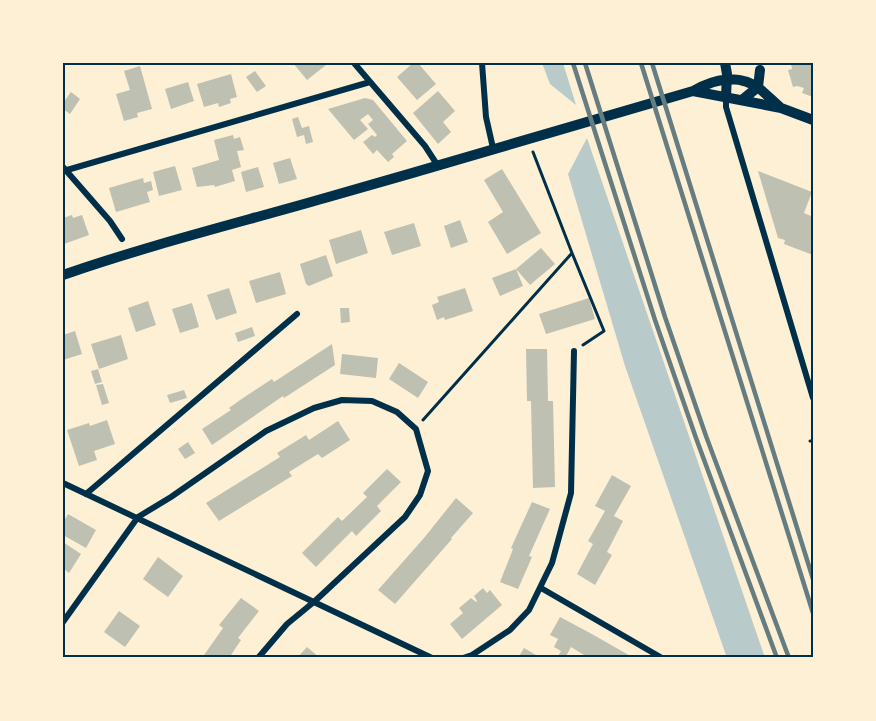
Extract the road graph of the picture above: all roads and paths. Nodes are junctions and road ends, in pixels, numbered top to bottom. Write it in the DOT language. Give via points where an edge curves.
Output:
graph roads {
  1 [pos="354,63"];
  2 [pos="482,63"];
  3 [pos="725,63"];
  4 [pos="760,66"];
  5 [pos="727,79"];
  6 [pos="370,82"];
  7 [pos="758,87"];
  8 [pos="693,91"];
  9 [pos="767,96"];
  10 [pos="726,97"];
  11 [pos="742,100"];
  12 [pos="781,108"];
  13 [pos="813,120"];
  14 [pos="529,139"];
  15 [pos="493,148"];
  16 [pos="438,166"];
  17 [pos="65,169"];
  18 [pos="122,239"];
  19 [pos="572,253"];
  20 [pos="63,275"];
  21 [pos="297,314"];
  22 [pos="574,351"];
  23 [pos="813,398"];
  24 [pos="416,429"];
  25 [pos="63,483"];
  26 [pos="86,494"];
  27 [pos="138,517"];
  28 [pos="541,588"];
  29 [pos="315,601"];
  30 [pos="63,622"];
  31 [pos="258,658"];
  32 [pos="432,658"];
  33 [pos="463,658"];
  34 [pos="662,658"];
  1 -- 6 [label="street"];
  2 -- 15 [label="street"];
  3 -- 5 [label="street"];
  4 -- 7 [label="street"];
  4 -- 9 [label="street"];
  5 -- 7 [label="street"];
  5 -- 8 [label="street"];
  5 -- 10 [label="street"];
  6 -- 16 [label="street"];
  6 -- 17 [label="street"];
  7 -- 9 [label="street"];
  7 -- 11 [label="street"];
  8 -- 10 [label="street"];
  8 -- 14 [label="street"];
  9 -- 12 [label="street"];
  10 -- 11 [label="street"];
  10 -- 23 [label="street" via="730,123"];
  11 -- 12 [label="street"];
  12 -- 13 [label="street"];
  14 -- 15 [label="street"];
  14 -- 19 [label="path"];
  15 -- 16 [label="street"];
  16 -- 20 [label="street"];
  17 -- 18 [label="street"];
  19 -- 22 [label="path" via="604,331"];
  19 -- 24 [label="path"];
  21 -- 26 [label="street"];
  22 -- 28 [label="street" via="572,493"];
  24 -- 27 [label="street" via="397,412 372,401 342,400 314,408 266,431"];
  24 -- 29 [label="street" via="428,471 420,495 405,518"];
  25 -- 26 [label="street"];
  26 -- 27 [label="street"];
  27 -- 29 [label="street"];
  27 -- 30 [label="street"];
  28 -- 33 [label="street" via="529,610 510,630"];
  28 -- 34 [label="street"];
  29 -- 31 [label="street" via="287,624"];
  29 -- 32 [label="street"];
}
